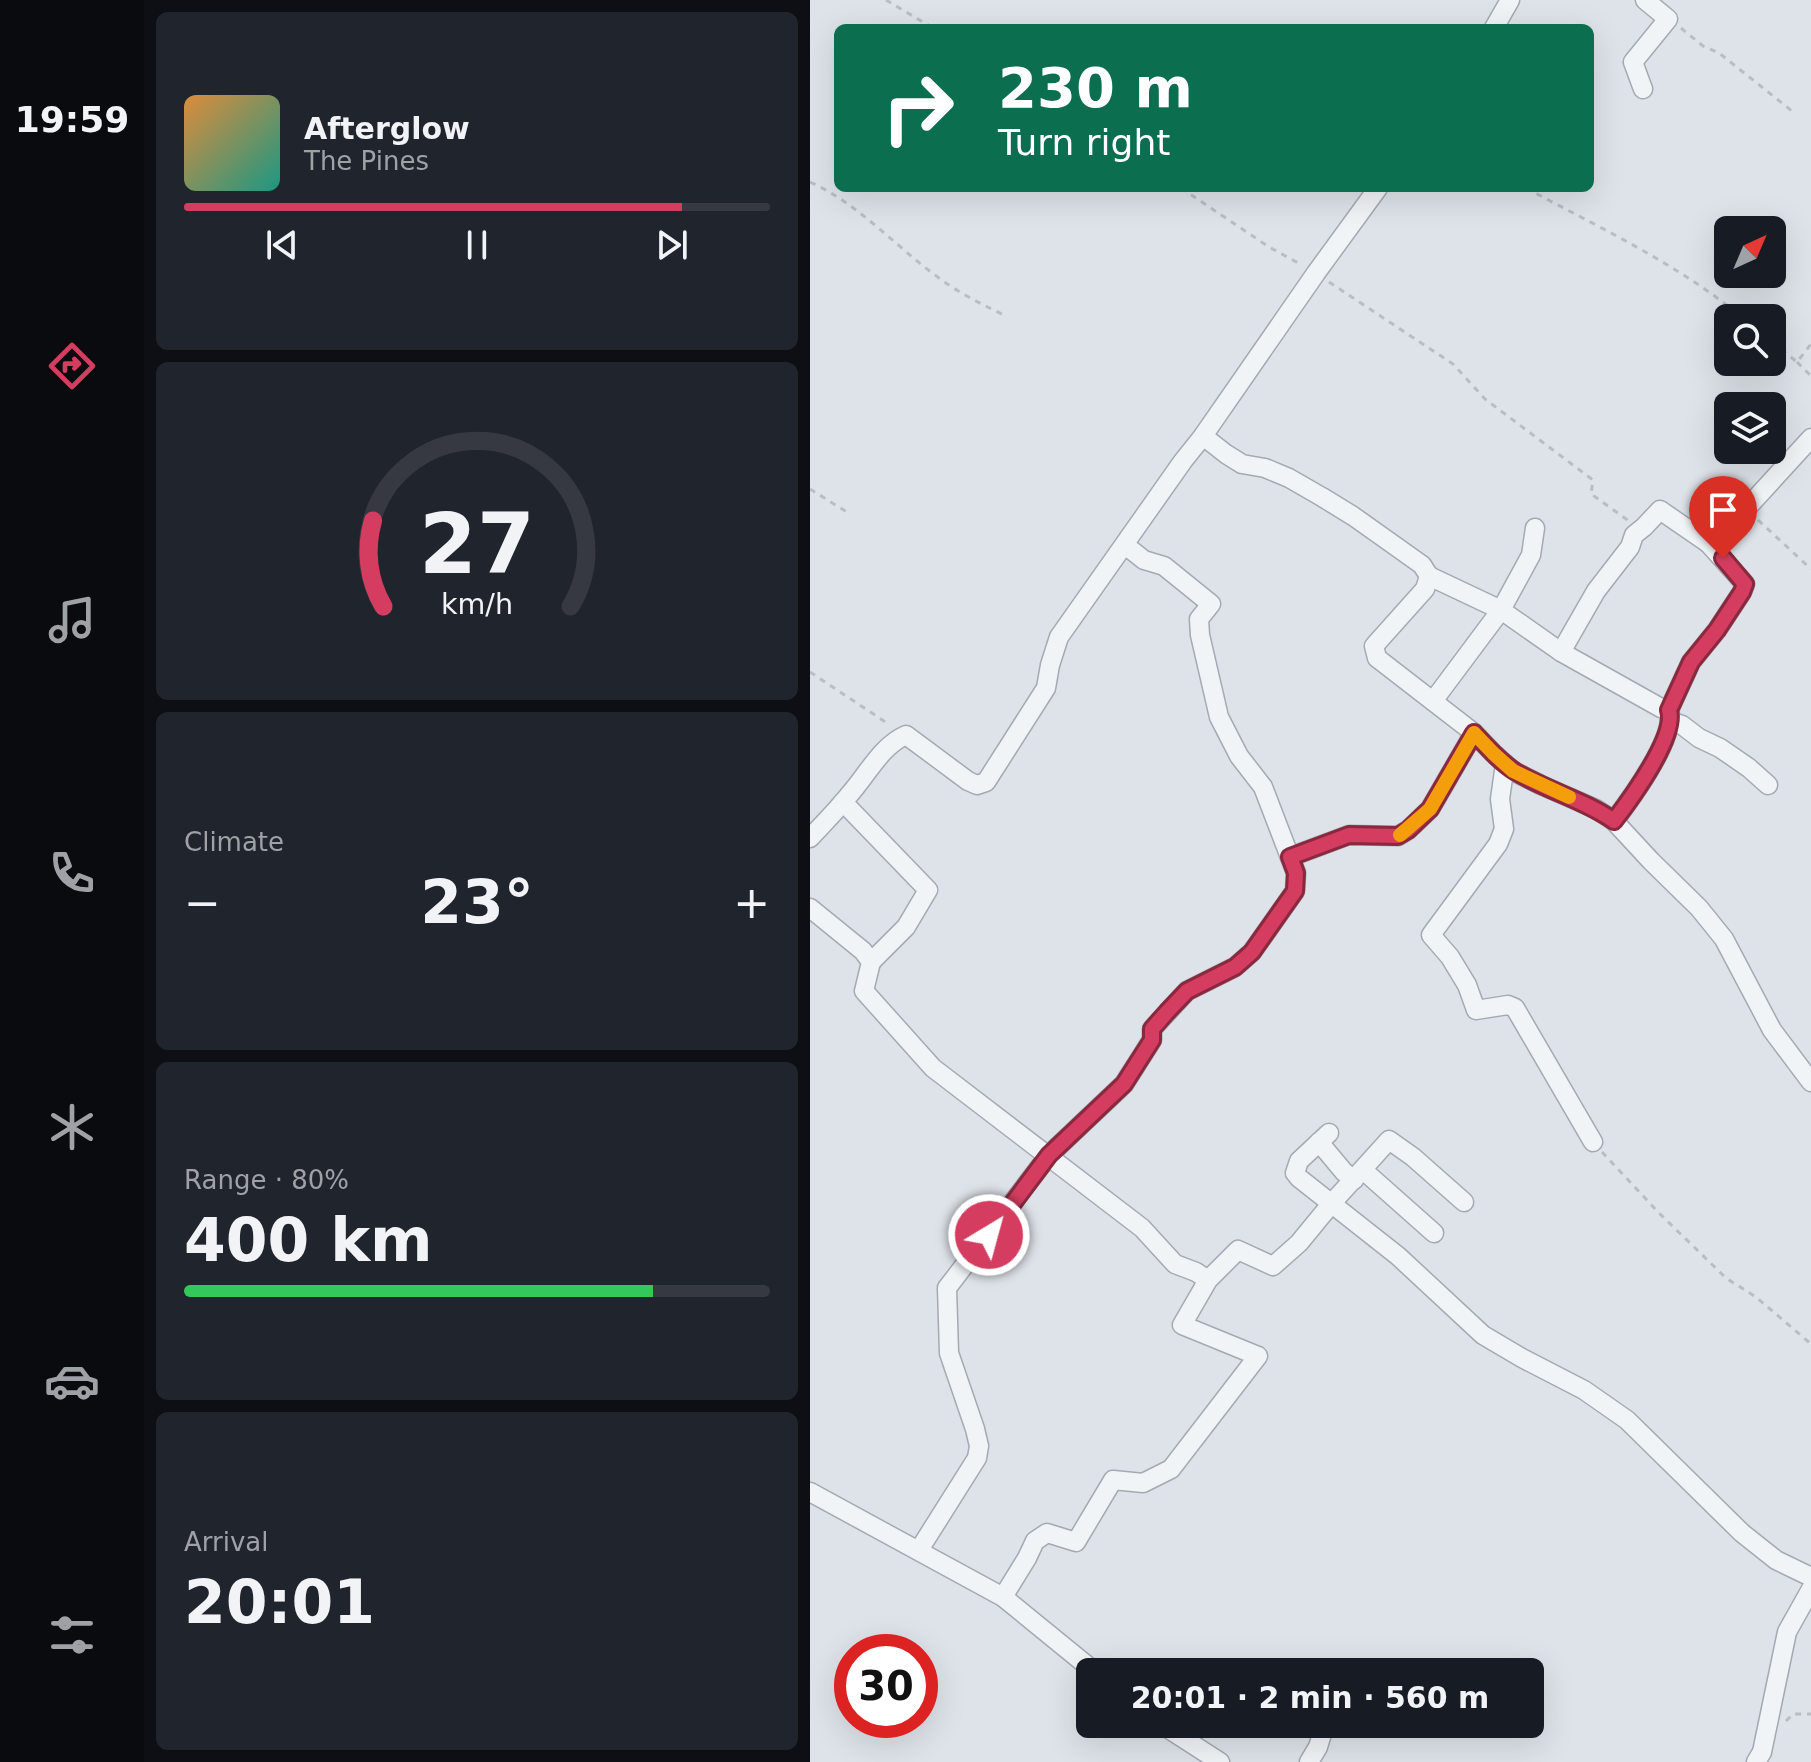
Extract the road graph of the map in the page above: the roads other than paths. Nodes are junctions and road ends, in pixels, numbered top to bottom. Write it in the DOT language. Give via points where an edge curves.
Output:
graph roads {
  1 [pos="1510,0"];
  2 [pos="1645,0"];
  3 [pos="1496,24"];
  4 [pos="1643,89"];
  5 [pos="1375,192"];
  6 [pos="1203,436"];
  7 [pos="1811,438"];
  8 [pos="1535,528"];
  9 [pos="1708,543"];
  10 [pos="1125,545"];
  11 [pos="1429,576"];
  12 [pos="1501,610"];
  13 [pos="1561,652"];
  14 [pos="1433,701"];
  15 [pos="1669,716"];
  16 [pos="1474,733"];
  17 [pos="1505,764"];
  18 [pos="1768,785"];
  19 [pos="843,802"];
  20 [pos="1614,821"];
  21 [pos="810,838"];
  22 [pos="1290,857"];
  23 [pos="810,908"];
  24 [pos="871,962"];
  25 [pos="1811,1082"];
  26 [pos="1593,1142"];
  27 [pos="1049,1155"];
  28 [pos="1358,1175"];
  29 [pos="1464,1202"];
  30 [pos="1331,1204"];
  31 [pos="1434,1233"];
  32 [pos="1208,1280"];
  33 [pos="810,1492"];
  34 [pos="919,1550"];
  35 [pos="1811,1577"];
  36 [pos="1811,1589"];
  37 [pos="1003,1597"];
  38 [pos="1078,1658"];
  39 [pos="1183,1738"];
  40 [pos="1321,1738"];
  41 [pos="1220,1762"];
  42 [pos="1309,1762"];
  43 [pos="1756,1762"];
  1 -- 3 [label="street"];
  2 -- 4 [label="street" via="1668,19 1633,62"];
  5 -- 6 [label="street"];
  6 -- 10 [label="street"];
  6 -- 11 [label="street" via="1242,464 1289,478 1353,516 1422,565"];
  7 -- 9 [label="street"];
  8 -- 12 [label="street" via="1531,555"];
  9 -- 13 [label="street" via="1660,510 1634,535"];
  9 -- 15 [label="street" via="1745,584 1691,662"];
  10 -- 19 [label="street" via="1059,637 1046,688 986,782 968,781 906,735 896,739"];
  10 -- 22 [label="street" via="1144,560 1164,566 1211,604 1199,627 1219,717 1263,787"];
  11 -- 12 [label="street"];
  11 -- 14 [label="street" via="1425,589 1374,646 1377,658"];
  12 -- 13 [label="street"];
  12 -- 14 [label="street"];
  13 -- 15 [label="street"];
  14 -- 16 [label="street"];
  15 -- 18 [label="street"];
  15 -- 20 [label="street" via="1660,749"];
  16 -- 17 [label="street"];
  16 -- 22 [label="street" via="1430,809 1408,830 1398,836 1349,835"];
  17 -- 20 [label="street"];
  17 -- 26 [label="street" via="1500,799 1504,829 1498,844 1431,935 1467,985 1476,1010 1515,1008"];
  19 -- 21 [label="street"];
  19 -- 24 [label="street" via="928,890 906,927"];
  20 -- 25 [label="street" via="1724,939 1772,1030"];
  22 -- 27 [label="street" via="1295,891 1252,952 1235,967 1187,991 1152,1029 1152,1040 1124,1084"];
  23 -- 24 [label="street"];
  24 -- 27 [label="street" via="864,991 933,1068"];
  27 -- 32 [label="street" via="1142,1228 1175,1264"];
  27 -- 34 [label="street" via="947,1288 949,1353 979,1446 977,1458"];
  28 -- 29 [label="street" via="1389,1140"];
  28 -- 30 [label="street"];
  28 -- 30 [label="street" via="1344,1172 1324,1138 1299,1161 1295,1173"];
  28 -- 31 [label="street"];
  30 -- 32 [label="street" via="1273,1266 1238,1250"];
  30 -- 35 [label="street" via="1398,1256 1483,1335 1627,1420 1742,1533 1776,1560"];
  32 -- 37 [label="street" via="1182,1325 1258,1356 1171,1469 1143,1483 1113,1480 1076,1542 1047,1533 1035,1541"];
  33 -- 34 [label="street"];
  34 -- 37 [label="street"];
  36 -- 43 [label="street" via="1787,1632"];
  37 -- 38 [label="street"];
  39 -- 41 [label="street"];
  40 -- 42 [label="street"];
}
